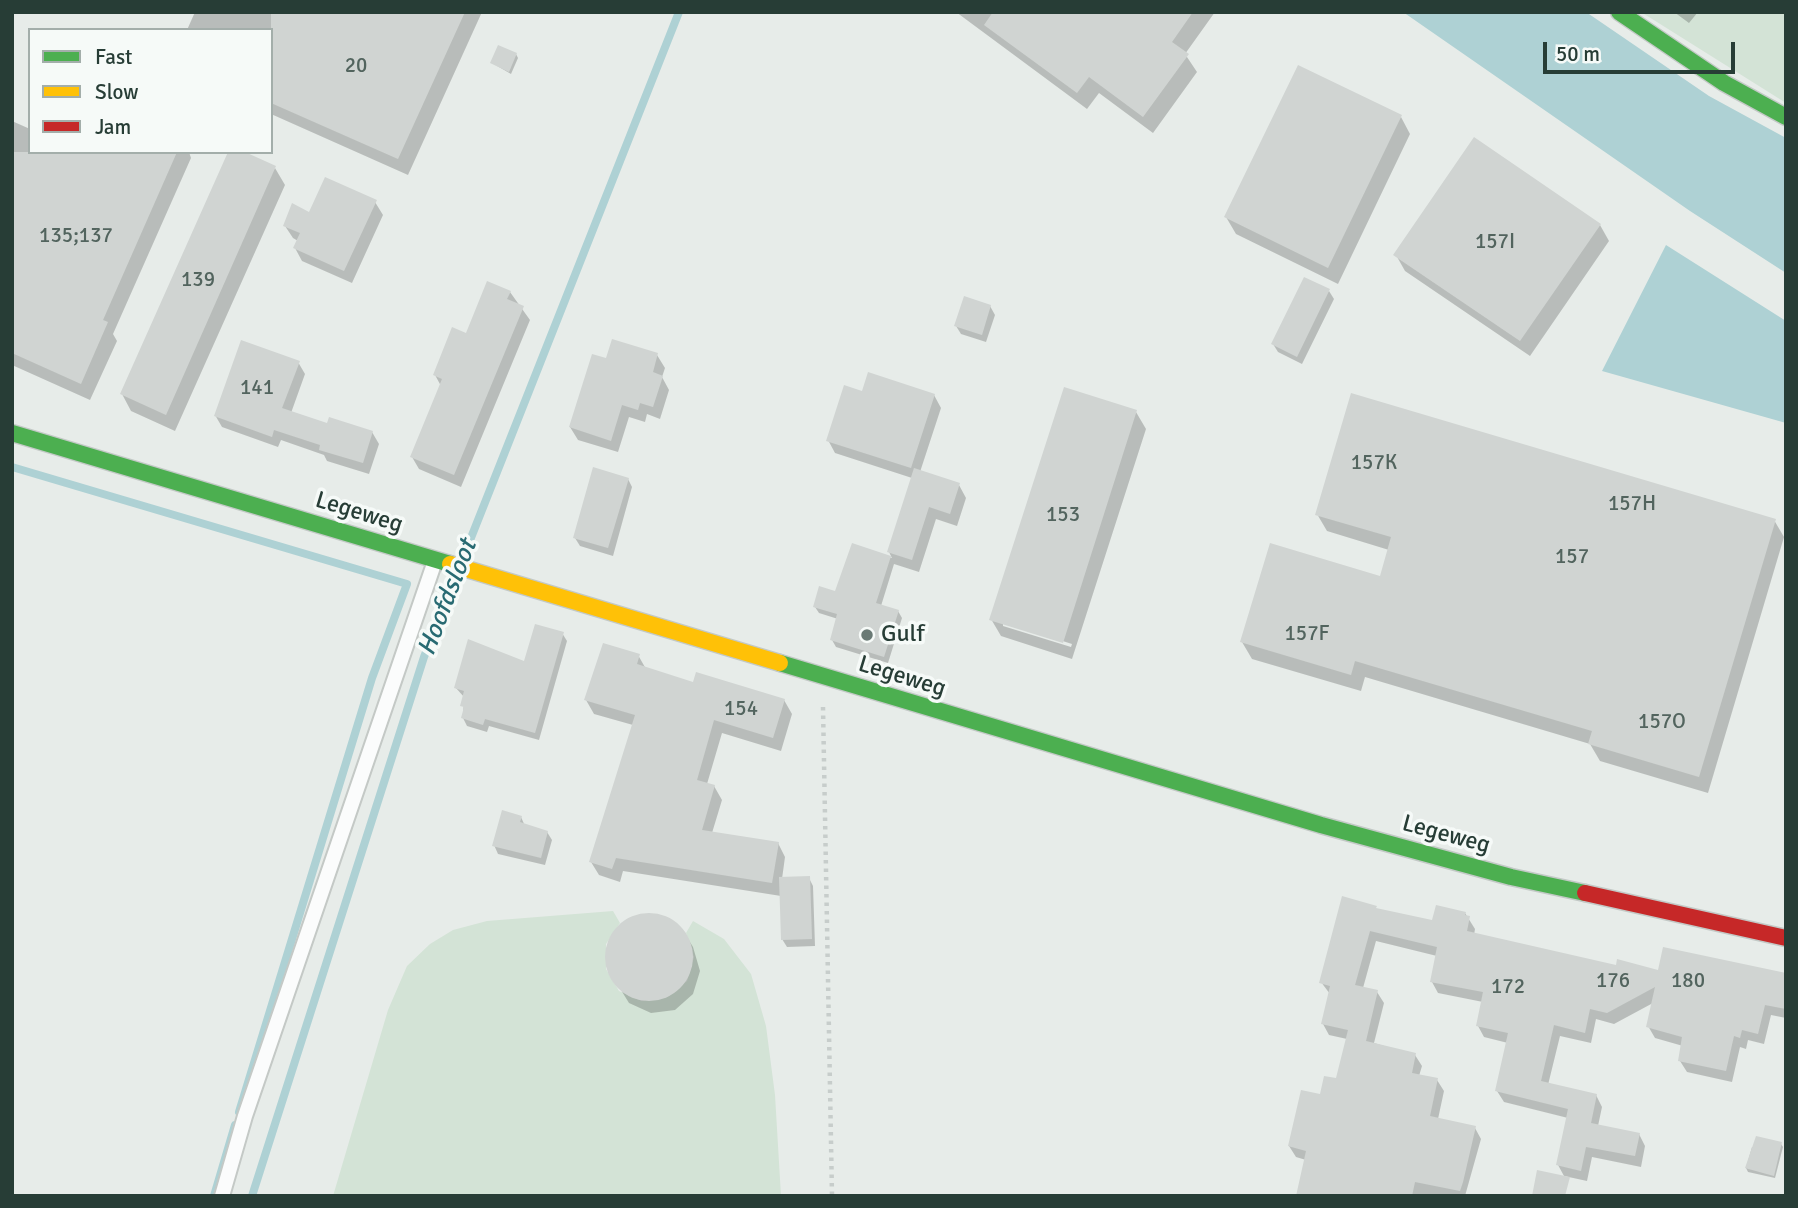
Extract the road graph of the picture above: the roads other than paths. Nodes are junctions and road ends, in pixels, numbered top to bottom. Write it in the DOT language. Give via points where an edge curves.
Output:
graph roads {
  1 [pos="1619,12"];
  2 [pos="1786,117"];
  3 [pos="12,433"];
  4 [pos="436,560"];
  5 [pos="1786,937"];
  6 [pos="222,1196"];
  1 -- 2 [label="street" via="1724,83"];
  3 -- 4 [label="street, Legeweg"];
  4 -- 5 [label="street, Legeweg" via="1321,825 1499,874"];
  4 -- 6 [label="lane" via="244,1116"];
}
